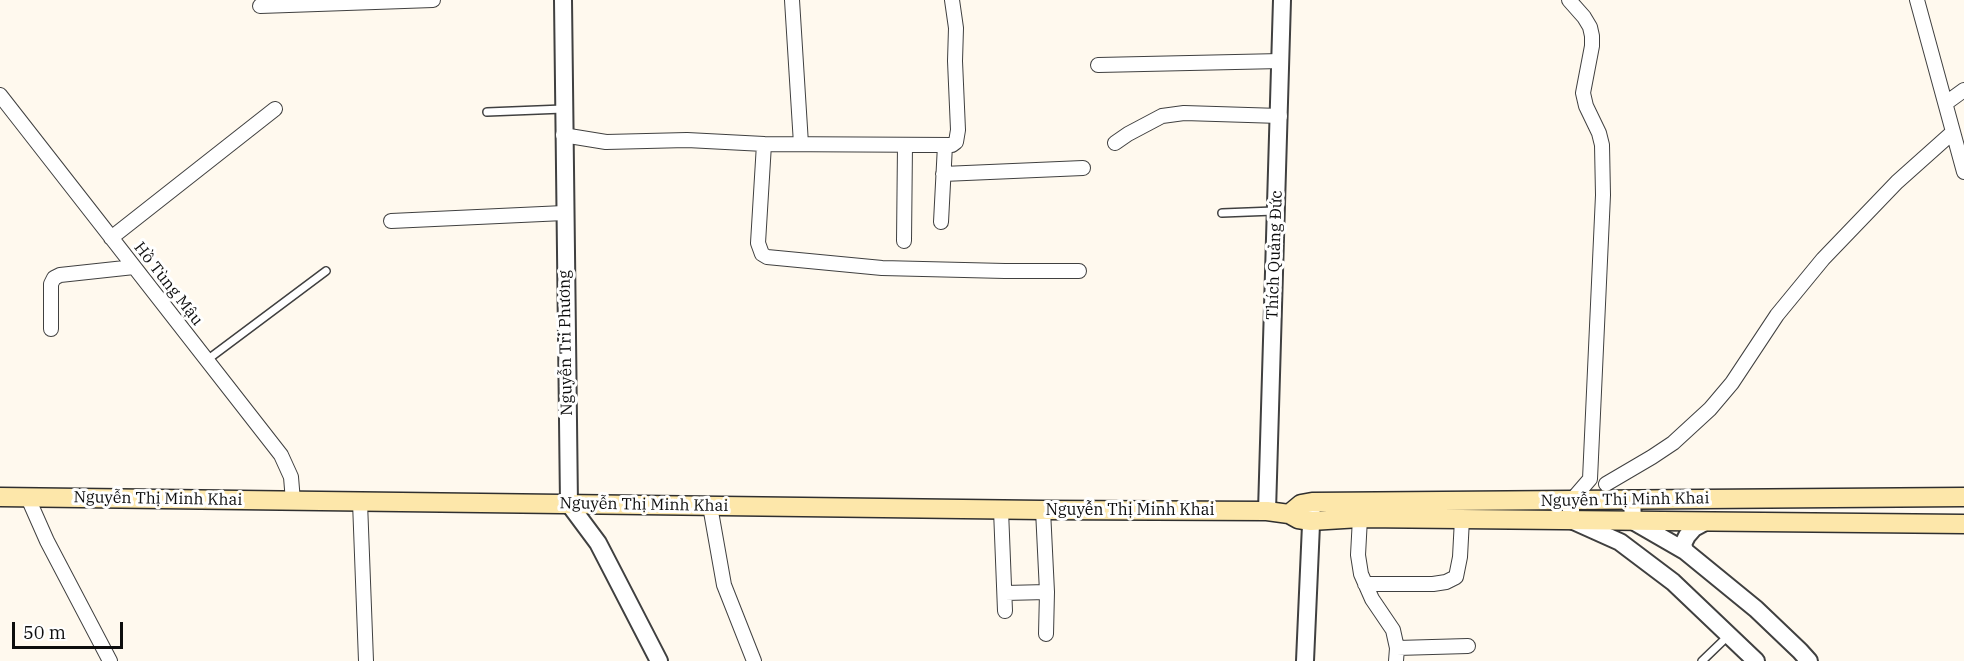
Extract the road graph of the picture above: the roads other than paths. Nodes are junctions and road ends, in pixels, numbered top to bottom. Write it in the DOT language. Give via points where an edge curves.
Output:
graph roads {
  1 [pos="434,0"];
  2 [pos="563,0"];
  3 [pos="792,0"];
  4 [pos="952,0"];
  5 [pos="1282,0"];
  6 [pos="1569,0"];
  7 [pos="1917,0"];
  8 [pos="260,6"];
  9 [pos="1281,61"];
  10 [pos="1098,65"];
  11 [pos="1964,90"];
  12 [pos="1946,103"];
  13 [pos="3,104"];
  14 [pos="275,109"];
  15 [pos="563,109"];
  16 [pos="487,112"];
  17 [pos="1280,116"];
  18 [pos="1953,132"];
  19 [pos="563,135"];
  20 [pos="1115,143"];
  21 [pos="764,144"];
  22 [pos="801,144"];
  23 [pos="905,145"];
  24 [pos="945,145"];
  25 [pos="1083,168"];
  26 [pos="1964,172"];
  27 [pos="943,174"];
  28 [pos="1277,211"];
  29 [pos="564,213"];
  30 [pos="1222,213"];
  31 [pos="391,221"];
  32 [pos="941,222"];
  33 [pos="111,238"];
  34 [pos="904,241"];
  35 [pos="134,267"];
  36 [pos="326,271"];
  37 [pos="1079,271"];
  38 [pos="51,329"];
  39 [pos="207,360"];
  40 [pos="1590,479"];
  41 [pos="1606,484"];
  42 [pos="0,497"];
  43 [pos="1964,497"];
  44 [pos="28,498"];
  45 [pos="1632,499"];
  46 [pos="293,501"];
  47 [pos="1571,501"];
  48 [pos="360,502"];
  49 [pos="1312,502"];
  50 [pos="569,504"];
  51 [pos="710,506"];
  52 [pos="1001,510"];
  53 [pos="1043,510"];
  54 [pos="1267,511"];
  55 [pos="1288,514"];
  56 [pos="1360,518"];
  57 [pos="1462,519"];
  58 [pos="1571,520"];
  59 [pos="1311,521"];
  60 [pos="1633,521"];
  61 [pos="1707,521"];
  62 [pos="1964,524"];
  63 [pos="1685,551"];
  64 [pos="1365,584"];
  65 [pos="1005,592"];
  66 [pos="1047,592"];
  67 [pos="1005,611"];
  68 [pos="1046,634"];
  69 [pos="1730,635"];
  70 [pos="1468,646"];
  71 [pos="1397,654"];
  72 [pos="110,661"];
  73 [pos="366,661"];
  74 [pos="659,661"];
  75 [pos="754,661"];
  76 [pos="1305,661"];
  77 [pos="1702,661"];
  78 [pos="1756,661"];
  79 [pos="1809,661"];
  1 -- 8 [label="street"];
  2 -- 15 [label="street, Nguyễn Tri Phương"];
  3 -- 22 [label="street"];
  4 -- 24 [label="street" via="958,130 956,142"];
  5 -- 9 [label="street, Thích Quảng Đức"];
  6 -- 40 [label="street" via="1590,27 1592,46 1583,93 1602,145"];
  7 -- 12 [label="street"];
  9 -- 10 [label="street"];
  9 -- 17 [label="street, Thích Quảng Đức"];
  11 -- 12 [label="street"];
  12 -- 18 [label="street"];
  13 -- 33 [label="street, Hồ Tùng Mậu"];
  14 -- 33 [label="street"];
  15 -- 16 [label="lane"];
  15 -- 19 [label="street, Nguyễn Tri Phương"];
  17 -- 20 [label="street" via="1162,116"];
  17 -- 28 [label="street, Thích Quảng Đức"];
  18 -- 26 [label="street"];
  18 -- 41 [label="street" via="1897,182 1823,258 1710,409 1673,443"];
  19 -- 21 [label="street" via="606,142 687,140"];
  19 -- 29 [label="street, Nguyễn Tri Phương"];
  21 -- 22 [label="street"];
  21 -- 37 [label="street" via="758,243 767,257 882,268"];
  22 -- 23 [label="street"];
  23 -- 24 [label="street"];
  23 -- 34 [label="street"];
  24 -- 27 [label="street"];
  25 -- 27 [label="street"];
  27 -- 32 [label="street"];
  28 -- 30 [label="lane"];
  28 -- 54 [label="street, Thích Quảng Đức"];
  29 -- 31 [label="street"];
  29 -- 50 [label="street, Nguyễn Tri Phương"];
  33 -- 35 [label="street, Hồ Tùng Mậu"];
  35 -- 38 [label="street" via="54,278"];
  35 -- 39 [label="street, Hồ Tùng Mậu"];
  36 -- 39 [label="lane"];
  39 -- 46 [label="street, Hồ Tùng Mậu" via="286,465"];
  40 -- 41 [label="street"];
  40 -- 47 [label="street"];
  41 -- 45 [label="street"];
  42 -- 44 [label="main road, Nguyễn Thị Minh Khai"];
  43 -- 45 [label="main road, Nguyễn Thị Minh Khai"];
  44 -- 46 [label="main road, Nguyễn Thị Minh Khai"];
  44 -- 72 [label="street"];
  45 -- 47 [label="main road, Nguyễn Thị Minh Khai"];
  45 -- 60 [label="street"];
  46 -- 48 [label="main road, Nguyễn Thị Minh Khai"];
  47 -- 49 [label="main road, Nguyễn Thị Minh Khai"];
  47 -- 58 [label="street"];
  48 -- 50 [label="main road, Nguyễn Thị Minh Khai"];
  48 -- 73 [label="street"];
  49 -- 55 [label="main road, Nguyễn Thị Minh Khai"];
  49 -- 59 [label="street"];
  50 -- 51 [label="main road, Nguyễn Thị Minh Khai"];
  50 -- 74 [label="street" via="598,543"];
  51 -- 52 [label="main road, Nguyễn Thị Minh Khai"];
  51 -- 75 [label="street" via="724,585"];
  52 -- 53 [label="main road, Nguyễn Thị Minh Khai"];
  52 -- 65 [label="street"];
  53 -- 54 [label="main road, Nguyễn Thị Minh Khai"];
  53 -- 66 [label="street"];
  54 -- 55 [label="main road, Nguyễn Thị Minh Khai"];
  55 -- 59 [label="main road, Nguyễn Thị Minh Khai"];
  56 -- 57 [label="main road, Nguyễn Thị Minh Khai"];
  56 -- 59 [label="main road, Nguyễn Thị Minh Khai"];
  56 -- 64 [label="street" via="1358,555"];
  57 -- 58 [label="main road, Nguyễn Thị Minh Khai"];
  57 -- 64 [label="street" via="1456,577 1433,584"];
  58 -- 60 [label="main road, Nguyễn Thị Minh Khai"];
  58 -- 69 [label="street" via="1620,542 1673,582"];
  59 -- 76 [label="street"];
  60 -- 61 [label="main road, Nguyễn Thị Minh Khai"];
  60 -- 63 [label="street"];
  61 -- 62 [label="main road, Nguyễn Thị Minh Khai"];
  61 -- 63 [label="street" via="1687,536"];
  63 -- 79 [label="street" via="1756,609"];
  64 -- 71 [label="street" via="1393,630"];
  65 -- 66 [label="street"];
  65 -- 67 [label="street"];
  66 -- 68 [label="street"];
  69 -- 77 [label="lane"];
  69 -- 78 [label="street"];
  70 -- 71 [label="street"];
}
